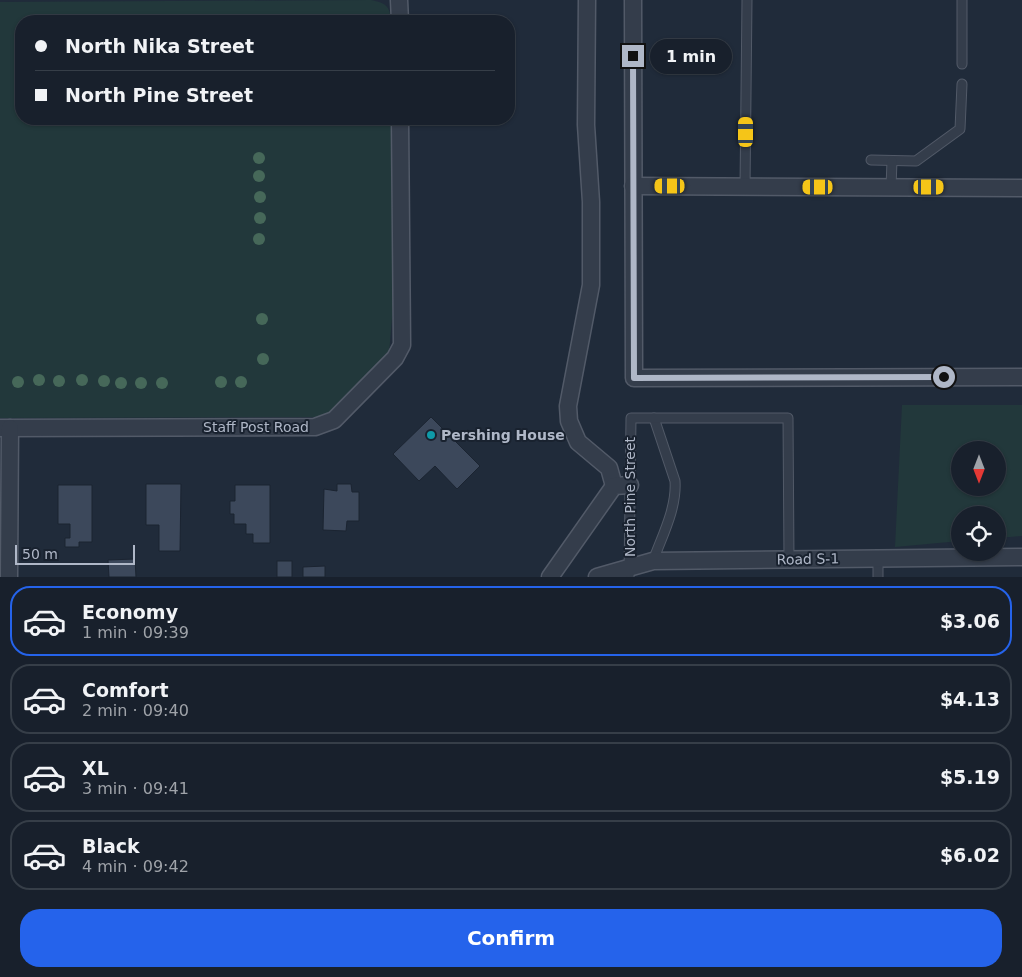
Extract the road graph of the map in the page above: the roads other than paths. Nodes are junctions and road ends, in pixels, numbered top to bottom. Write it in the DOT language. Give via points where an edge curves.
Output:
graph roads {
  1 [pos="399,0"];
  2 [pos="587,0"];
  3 [pos="633,0"];
  4 [pos="747,0"];
  5 [pos="962,0"];
  6 [pos="400,15"];
  7 [pos="962,64"];
  8 [pos="962,84"];
  9 [pos="400,125"];
  10 [pos="871,160"];
  11 [pos="892,161"];
  12 [pos="633,186"];
  13 [pos="745,187"];
  14 [pos="891,187"];
  15 [pos="1022,188"];
  16 [pos="1022,376"];
  17 [pos="654,418"];
  18 [pos="5,428"];
  19 [pos="5,462"];
  20 [pos="630,485"];
  21 [pos="614,486"];
  22 [pos="1022,557"];
  23 [pos="878,559"];
  24 [pos="789,560"];
  25 [pos="653,561"];
  26 [pos="629,572"];
  27 [pos="9,577"];
  28 [pos="550,577"];
  29 [pos="596,577"];
  30 [pos="878,577"];
  1 -- 6 [label="street"];
  2 -- 21 [label="street" via="586,124 591,202 591,285 568,406 569,421 578,442 609,468"];
  3 -- 12 [label="street"];
  4 -- 13 [label="lane"];
  5 -- 7 [label="lane"];
  8 -- 11 [label="lane" via="960,129 916,161"];
  9 -- 18 [label="street, Staff Post Road" via="402,345 395,358 334,420 316,427"];
  10 -- 11 [label="lane"];
  11 -- 14 [label="lane"];
  12 -- 13 [label="street"];
  12 -- 16 [label="street" via="634,378"];
  13 -- 14 [label="street"];
  14 -- 15 [label="street"];
  17 -- 20 [label="lane, North Pine Street" via="631,418"];
  17 -- 24 [label="lane" via="788,418"];
  17 -- 25 [label="lane" via="676,489 674,504"];
  18 -- 19 [label="street"];
  19 -- 27 [label="street"];
  20 -- 21 [label="street"];
  20 -- 26 [label="lane, North Pine Street"];
  21 -- 28 [label="street"];
  22 -- 23 [label="street, Road S-1"];
  23 -- 24 [label="street, Road S-1"];
  23 -- 30 [label="lane"];
  24 -- 25 [label="street, Road S-1"];
  25 -- 26 [label="street, Road S-1"];
  26 -- 29 [label="street, Road S-1"];
}
